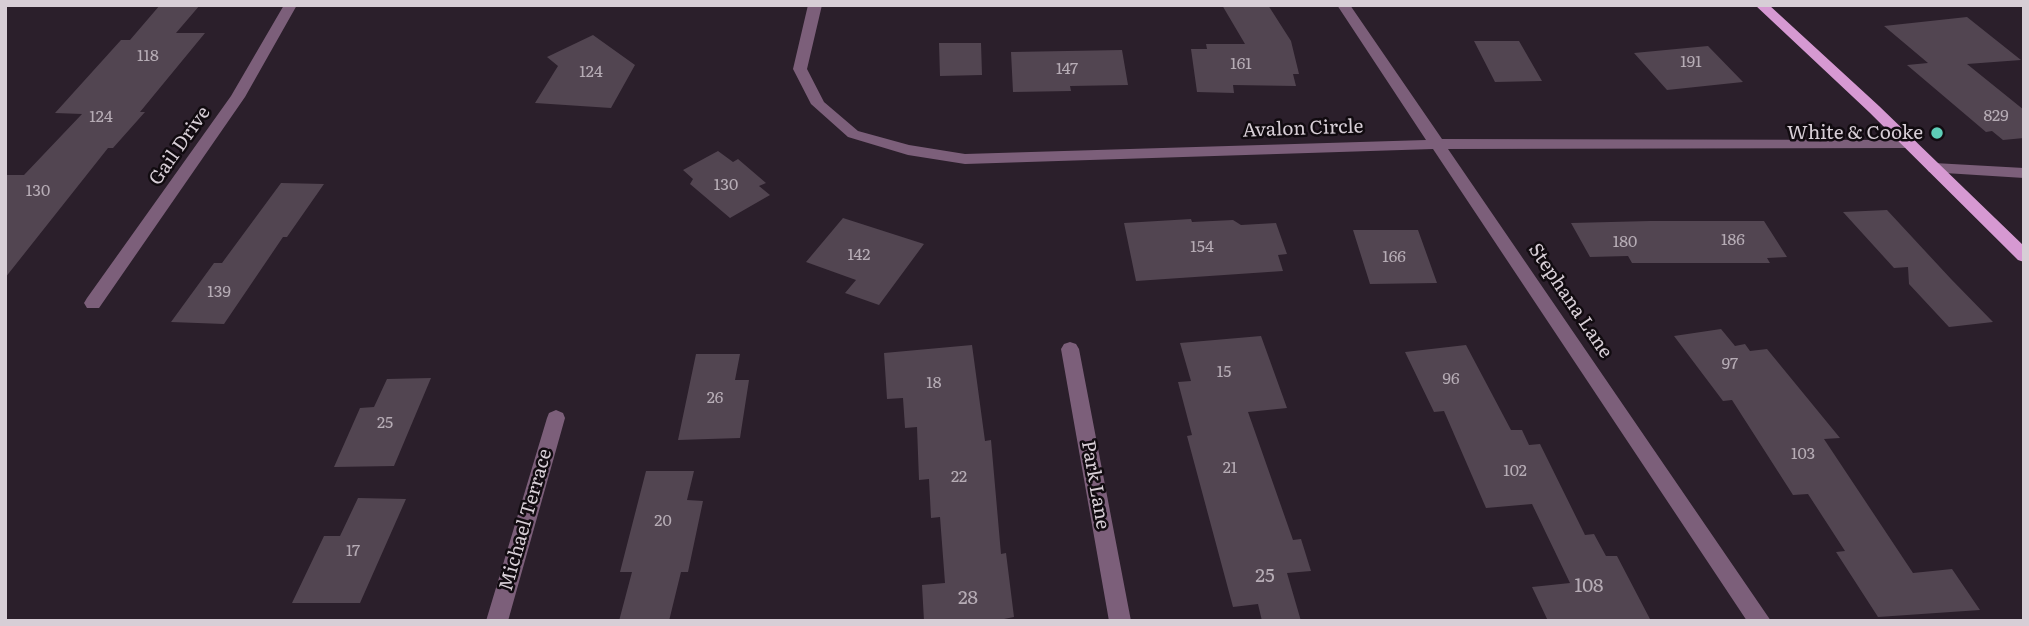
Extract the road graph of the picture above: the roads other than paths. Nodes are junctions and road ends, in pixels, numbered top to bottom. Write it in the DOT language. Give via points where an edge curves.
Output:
graph roads {
  1 [pos="291,5"];
  2 [pos="815,5"];
  3 [pos="1343,5"];
  4 [pos="1761,5"];
  5 [pos="1909,143"];
  6 [pos="1439,144"];
  7 [pos="1934,168"];
  8 [pos="2024,173"];
  9 [pos="2024,256"];
  10 [pos="93,303"];
  11 [pos="1070,349"];
  12 [pos="556,418"];
  13 [pos="497,621"];
  14 [pos="1120,621"];
  15 [pos="1760,621"];
  1 -- 10 [label="street, Gail Drive" via="238,97"];
  2 -- 6 [label="street, Avalon Circle" via="800,69 818,104 853,134 908,150 965,159"];
  3 -- 6 [label="street, Stephana Lane"];
  4 -- 5 [label="main road"];
  5 -- 6 [label="street, Avalon Circle"];
  5 -- 7 [label="main road"];
  6 -- 15 [label="street, Stephana Lane"];
  7 -- 8 [label="street"];
  7 -- 9 [label="main road"];
  11 -- 14 [label="street, Park Lane"];
  12 -- 13 [label="street, Michael Terrace"];
}
